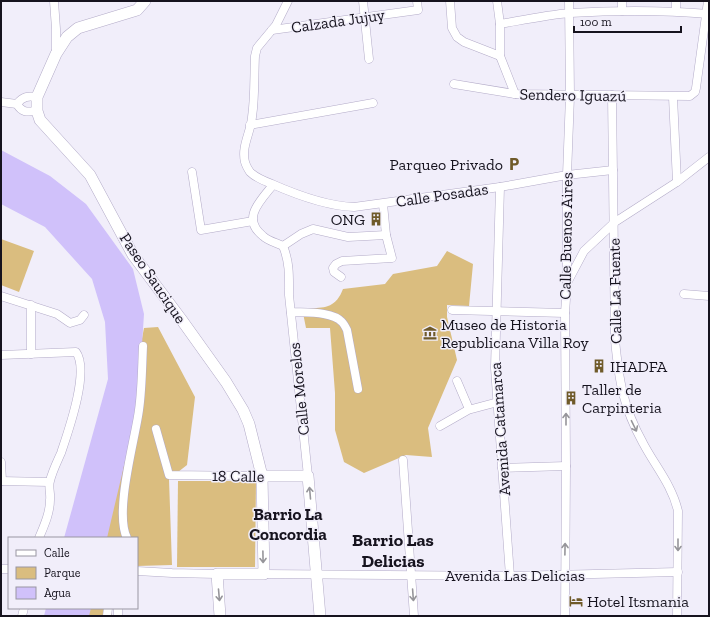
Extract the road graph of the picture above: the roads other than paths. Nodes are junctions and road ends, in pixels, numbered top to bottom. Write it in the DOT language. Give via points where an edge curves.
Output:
graph roads {
  1 [pos="54,1"];
  2 [pos="145,1"];
  3 [pos="288,1"];
  4 [pos="363,1"];
  5 [pos="418,1"];
  6 [pos="450,1"];
  7 [pos="497,1"];
  8 [pos="569,1"];
  9 [pos="622,1"];
  10 [pos="676,1"];
  11 [pos="708,1"];
  12 [pos="622,11"];
  13 [pos="676,11"];
  14 [pos="569,13"];
  15 [pos="708,14"];
  16 [pos="365,18"];
  17 [pos="500,24"];
  18 [pos="272,30"];
  19 [pos="56,54"];
  20 [pos="500,56"];
  21 [pos="369,59"];
  22 [pos="454,84"];
  23 [pos="514,94"];
  24 [pos="612,95"];
  25 [pos="570,96"];
  26 [pos="37,97"];
  27 [pos="673,97"];
  28 [pos="1,102"];
  29 [pos="373,103"];
  30 [pos="17,104"];
  31 [pos="37,111"];
  32 [pos="250,125"];
  33 [pos="709,157"];
  34 [pos="613,170"];
  35 [pos="192,172"];
  36 [pos="567,176"];
  37 [pos="677,182"];
  38 [pos="273,185"];
  39 [pos="500,187"];
  40 [pos="383,204"];
  41 [pos="253,221"];
  42 [pos="615,222"];
  43 [pos="386,235"];
  44 [pos="283,246"];
  45 [pos="341,277"];
  46 [pos="566,284"];
  47 [pos="684,294"];
  48 [pos="1,296"];
  49 [pos="709,296"];
  50 [pos="31,306"];
  51 [pos="452,310"];
  52 [pos="497,311"];
  53 [pos="291,312"];
  54 [pos="565,313"];
  55 [pos="84,315"];
  56 [pos="143,346"];
  57 [pos="31,354"];
  58 [pos="1,355"];
  59 [pos="457,380"];
  60 [pos="358,389"];
  61 [pos="498,402"];
  62 [pos="470,409"];
  63 [pos="440,426"];
  64 [pos="156,429"];
  65 [pos="403,460"];
  66 [pos="1,462"];
  67 [pos="566,466"];
  68 [pos="502,468"];
  69 [pos="262,476"];
  70 [pos="308,476"];
  71 [pos="1,481"];
  72 [pos="49,482"];
  73 [pos="39,537"];
  74 [pos="127,537"];
  75 [pos="138,571"];
  76 [pos="678,572"];
  77 [pos="217,574"];
  78 [pos="264,574"];
  79 [pos="316,574"];
  80 [pos="411,574"];
  81 [pos="510,576"];
  82 [pos="565,576"];
  83 [pos="220,616"];
  84 [pos="320,616"];
  85 [pos="414,616"];
  86 [pos="564,616"];
  87 [pos="677,616"];
  1 -- 19 [label="street"];
  2 -- 19 [label="street" via="137,10 78,28 67,37"];
  3 -- 18 [label="street"];
  4 -- 16 [label="street"];
  5 -- 16 [label="street, Calzada Jujuy" via="418,10"];
  6 -- 20 [label="street" via="452,28 457,37"];
  7 -- 17 [label="street"];
  8 -- 14 [label="street, Calle Buenos Aires"];
  9 -- 12 [label="street"];
  10 -- 13 [label="street"];
  11 -- 15 [label="street"];
  12 -- 13 [label="street"];
  12 -- 14 [label="street"];
  13 -- 15 [label="street"];
  14 -- 17 [label="street"];
  14 -- 25 [label="street, Calle Buenos Aires"];
  15 -- 27 [label="street, Sendero Iguazú" via="696,88 693,95"];
  16 -- 18 [label="street, Calzada Jujuy"];
  16 -- 21 [label="street"];
  17 -- 20 [label="street"];
  18 -- 32 [label="street" via="257,48 255,56"];
  19 -- 26 [label="street"];
  20 -- 23 [label="street"];
  22 -- 23 [label="street, Sendero Iguazú"];
  23 -- 25 [label="street, Sendero Iguazú"];
  24 -- 25 [label="street, Sendero Iguazú"];
  24 -- 27 [label="street, Sendero Iguazú"];
  24 -- 34 [label="street, Calle La Fuente"];
  25 -- 36 [label="street, Calle Buenos Aires"];
  26 -- 30 [label="street" via="22,98"];
  26 -- 31 [label="street"];
  27 -- 37 [label="street"];
  28 -- 30 [label="street"];
  29 -- 32 [label="street"];
  30 -- 31 [label="street" via="20,110"];
  31 -- 69 [label="street, Paseo Saucique" via="40,120 90,175 133,255 226,382 249,424"];
  32 -- 38 [label="street, Calle Posadas" via="244,160 246,167 260,179"];
  33 -- 37 [label="street"];
  34 -- 36 [label="street, Calle Posadas"];
  34 -- 42 [label="street, Calle La Fuente"];
  35 -- 41 [label="street" via="201,230"];
  36 -- 39 [label="street, Calle Posadas"];
  36 -- 46 [label="street, Calle Buenos Aires"];
  37 -- 42 [label="street"];
  38 -- 40 [label="street, Calle Posadas" via="294,194 344,207"];
  38 -- 41 [label="street" via="260,201"];
  39 -- 40 [label="street, Calle Posadas"];
  39 -- 52 [label="street, Avenida Catamarca"];
  40 -- 43 [label="street"];
  41 -- 44 [label="street" via="256,230 264,237"];
  42 -- 46 [label="street" via="584,251"];
  42 -- 76 [label="street, Calle La Fuente, one-way" via="615,340 620,384 628,413 675,498 678,511"];
  43 -- 44 [label="street" via="348,237 313,229 300,234"];
  43 -- 45 [label="street" via="392,258 342,261 333,268"];
  44 -- 53 [label="street, Calle Morelos" via="289,268"];
  46 -- 54 [label="street, Calle Buenos Aires"];
  47 -- 49 [label="street"];
  48 -- 50 [label="street"];
  50 -- 55 [label="street" via="57,314 70,323 80,320"];
  50 -- 57 [label="street"];
  51 -- 52 [label="street"];
  52 -- 54 [label="street"];
  52 -- 61 [label="street, Avenida Catamarca" via="495,368"];
  53 -- 60 [label="street" via="333,316 342,322 347,330"];
  53 -- 70 [label="street, Calle Morelos"];
  67 -- 54 [label="street, Calle Buenos Aires, one-way"];
  56 -- 74 [label="street" via="139,410 123,509 123,529"];
  57 -- 58 [label="street"];
  57 -- 72 [label="street" via="76,352 79,356 78,399"];
  59 -- 62 [label="street"];
  61 -- 62 [label="street"];
  61 -- 68 [label="street, Avenida Catamarca"];
  62 -- 63 [label="street"];
  64 -- 69 [label="street, 18 Calle" via="169,475"];
  65 -- 80 [label="street"];
  66 -- 71 [label="street"];
  67 -- 68 [label="street"];
  82 -- 67 [label="street, Calle Buenos Aires, one-way"];
  68 -- 81 [label="street, Avenida Catamarca"];
  69 -- 70 [label="street, 18 Calle"];
  69 -- 78 [label="street, Paseo Saucique, one-way"];
  79 -- 70 [label="street, Calle Morelos, one-way"];
  71 -- 72 [label="street"];
  72 -- 73 [label="street" via="50,500"];
  75 -- 77 [label="street, Avenida Las Delicias"];
  76 -- 82 [label="street, Avenida Las Delicias"];
  76 -- 87 [label="street, Calle La Fuente"];
  77 -- 78 [label="street, Avenida Las Delicias"];
  77 -- 83 [label="street, one-way"];
  78 -- 79 [label="street, Avenida Las Delicias"];
  79 -- 80 [label="street, Avenida Las Delicias"];
  79 -- 84 [label="street, Calle Morelos"];
  80 -- 81 [label="street, Avenida Las Delicias"];
  80 -- 85 [label="street, one-way"];
  81 -- 82 [label="street, Avenida Las Delicias"];
  82 -- 86 [label="street, Calle Buenos Aires"];
}
